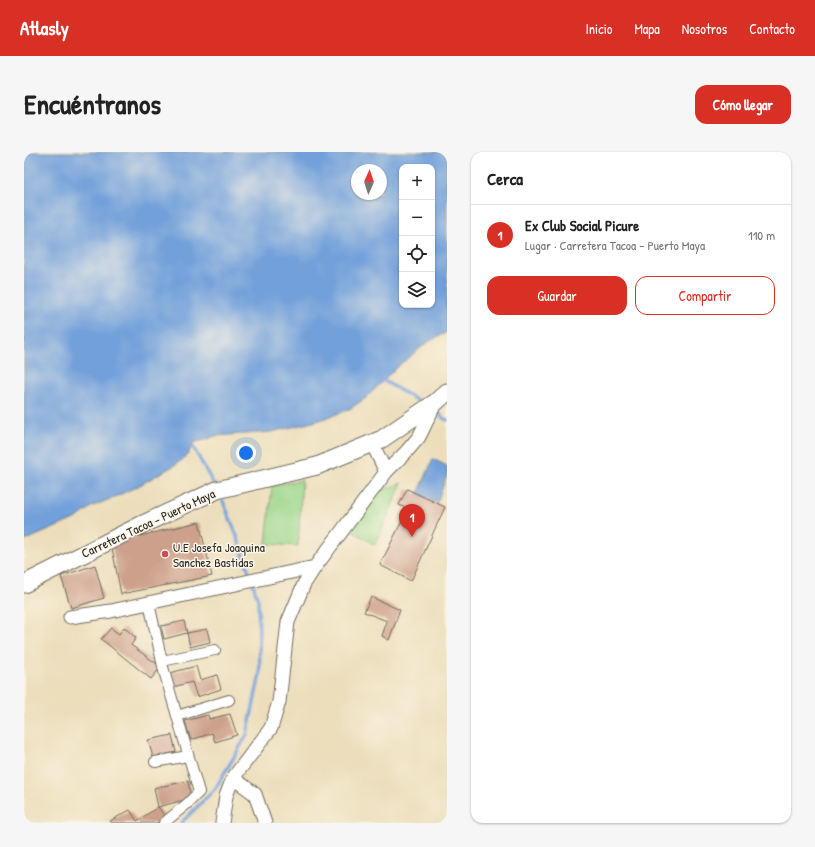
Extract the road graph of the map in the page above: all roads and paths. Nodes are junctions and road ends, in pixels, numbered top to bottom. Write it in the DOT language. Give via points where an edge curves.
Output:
graph roads {
  1 [pos="441,397"];
  2 [pos="372,443"];
  3 [pos="386,472"];
  4 [pos="315,567"];
  5 [pos="24,584"];
  6 [pos="149,603"];
  7 [pos="70,617"];
  8 [pos="215,650"];
  9 [pos="162,661"];
  10 [pos="229,700"];
  11 [pos="177,716"];
  12 [pos="188,756"];
  13 [pos="155,762"];
  14 [pos="233,778"];
  15 [pos="164,823"];
  16 [pos="222,823"];
  17 [pos="265,823"];
  1 -- 2 [label="street, Carretera Tacoa - Puerto Maya" via="382,439"];
  1 -- 3 [label="street" via="419,437"];
  2 -- 3 [label="street"];
  2 -- 5 [label="street, Carretera Tacoa - Puerto Maya" via="317,466 217,490"];
  3 -- 4 [label="street"];
  4 -- 6 [label="street"];
  4 -- 14 [label="street" via="304,584 288,622 279,702 271,728"];
  6 -- 7 [label="street"];
  6 -- 9 [label="street"];
  8 -- 9 [label="street"];
  9 -- 11 [label="street"];
  10 -- 11 [label="street"];
  11 -- 12 [label="street"];
  12 -- 13 [label="street"];
  12 -- 15 [label="street" via="198,792"];
  14 -- 16 [label="street" via="226,796"];
  14 -- 17 [label="street" via="255,794"];
}
